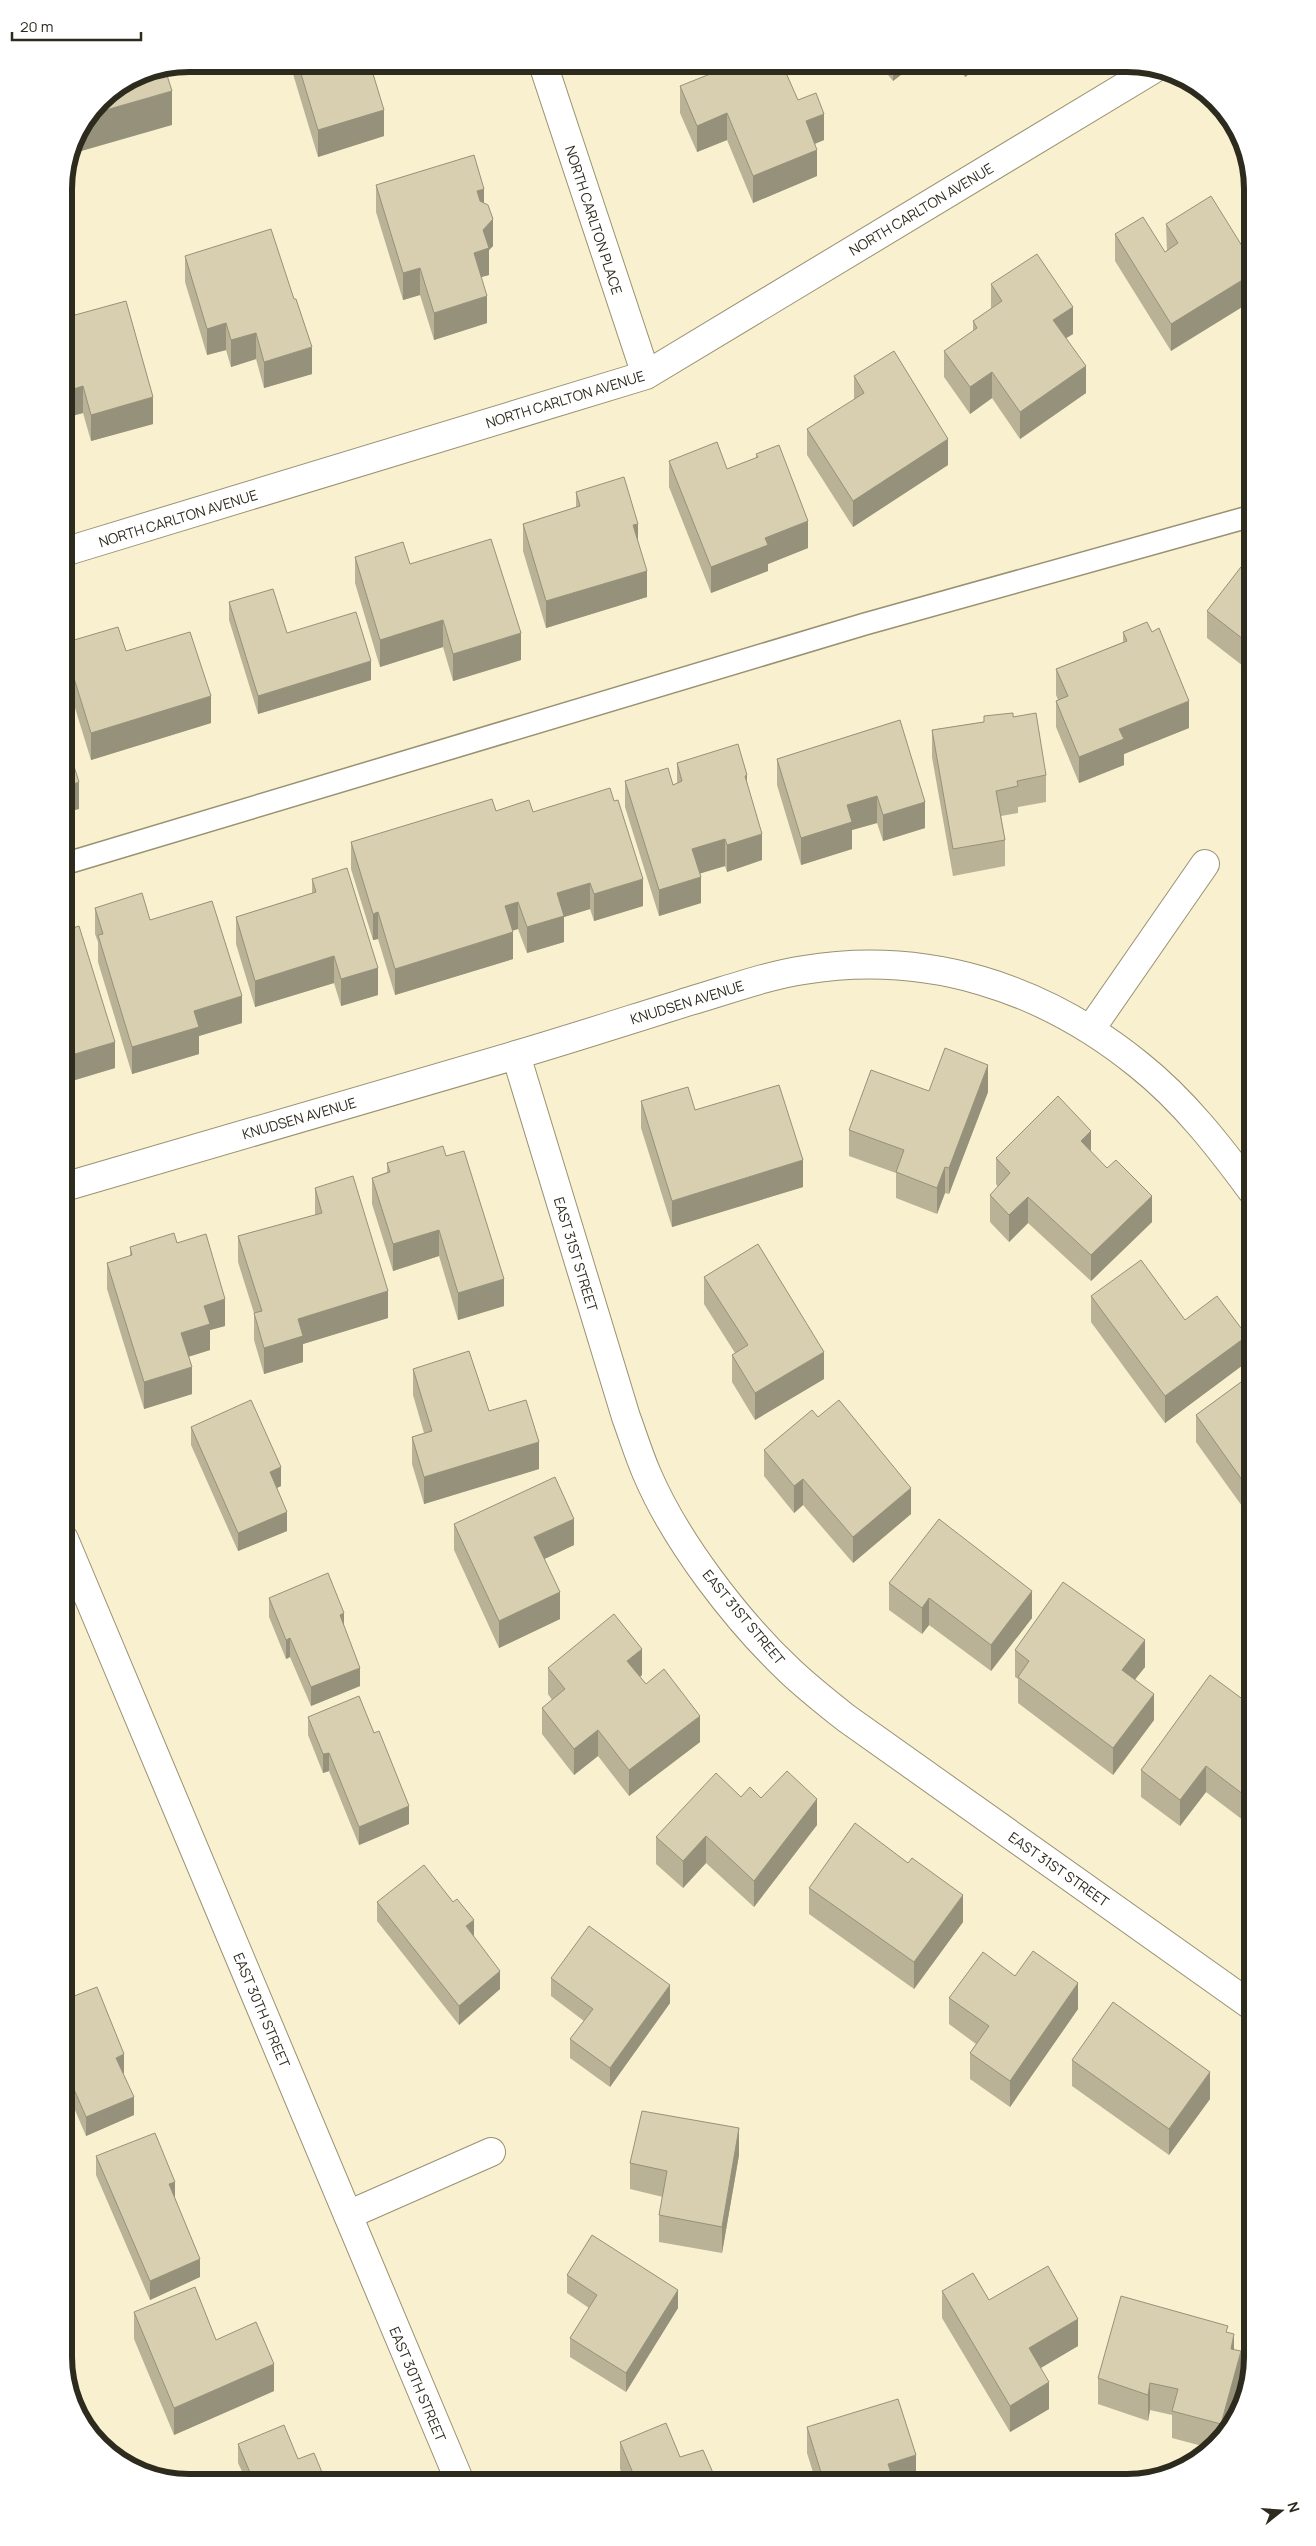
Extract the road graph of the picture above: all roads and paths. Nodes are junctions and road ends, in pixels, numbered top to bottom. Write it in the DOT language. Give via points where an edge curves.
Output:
graph roads {
  1 [pos="546,72"];
  2 [pos="1145,74"];
  3 [pos="646,375"];
  4 [pos="1244,518"];
  5 [pos="73,549"];
  6 [pos="73,861"];
  7 [pos="1205,864"];
  8 [pos="1090,1030"];
  9 [pos="516,1055"];
  10 [pos="1244,1181"];
  11 [pos="73,1185"];
  12 [pos="72,1559"];
  13 [pos="1244,2000"];
  14 [pos="491,2152"];
  15 [pos="348,2215"];
  16 [pos="456,2473"];
  1 -- 3 [label="street, NORTH CARLTON PLACE"];
  2 -- 3 [label="street, NORTH CARLTON AVENUE"];
  3 -- 5 [label="street, NORTH CARLTON AVENUE"];
  4 -- 6 [label="lane" via="865,624"];
  7 -- 8 [label="street"];
  8 -- 9 [label="street, KNUDSEN AVENUE" via="1041,1001 995,984 901,966 856,965 803,970 753,982"];
  8 -- 10 [label="street, KNUDSEN AVENUE" via="1140,1066 1191,1115"];
  9 -- 11 [label="street, KNUDSEN AVENUE"];
  9 -- 13 [label="street, EAST 31ST STREET" via="641,1458 675,1527 714,1584 790,1672 846,1718"];
  12 -- 15 [label="street, EAST 30TH STREET"];
  14 -- 15 [label="street"];
  15 -- 16 [label="street, EAST 30TH STREET"];
}
